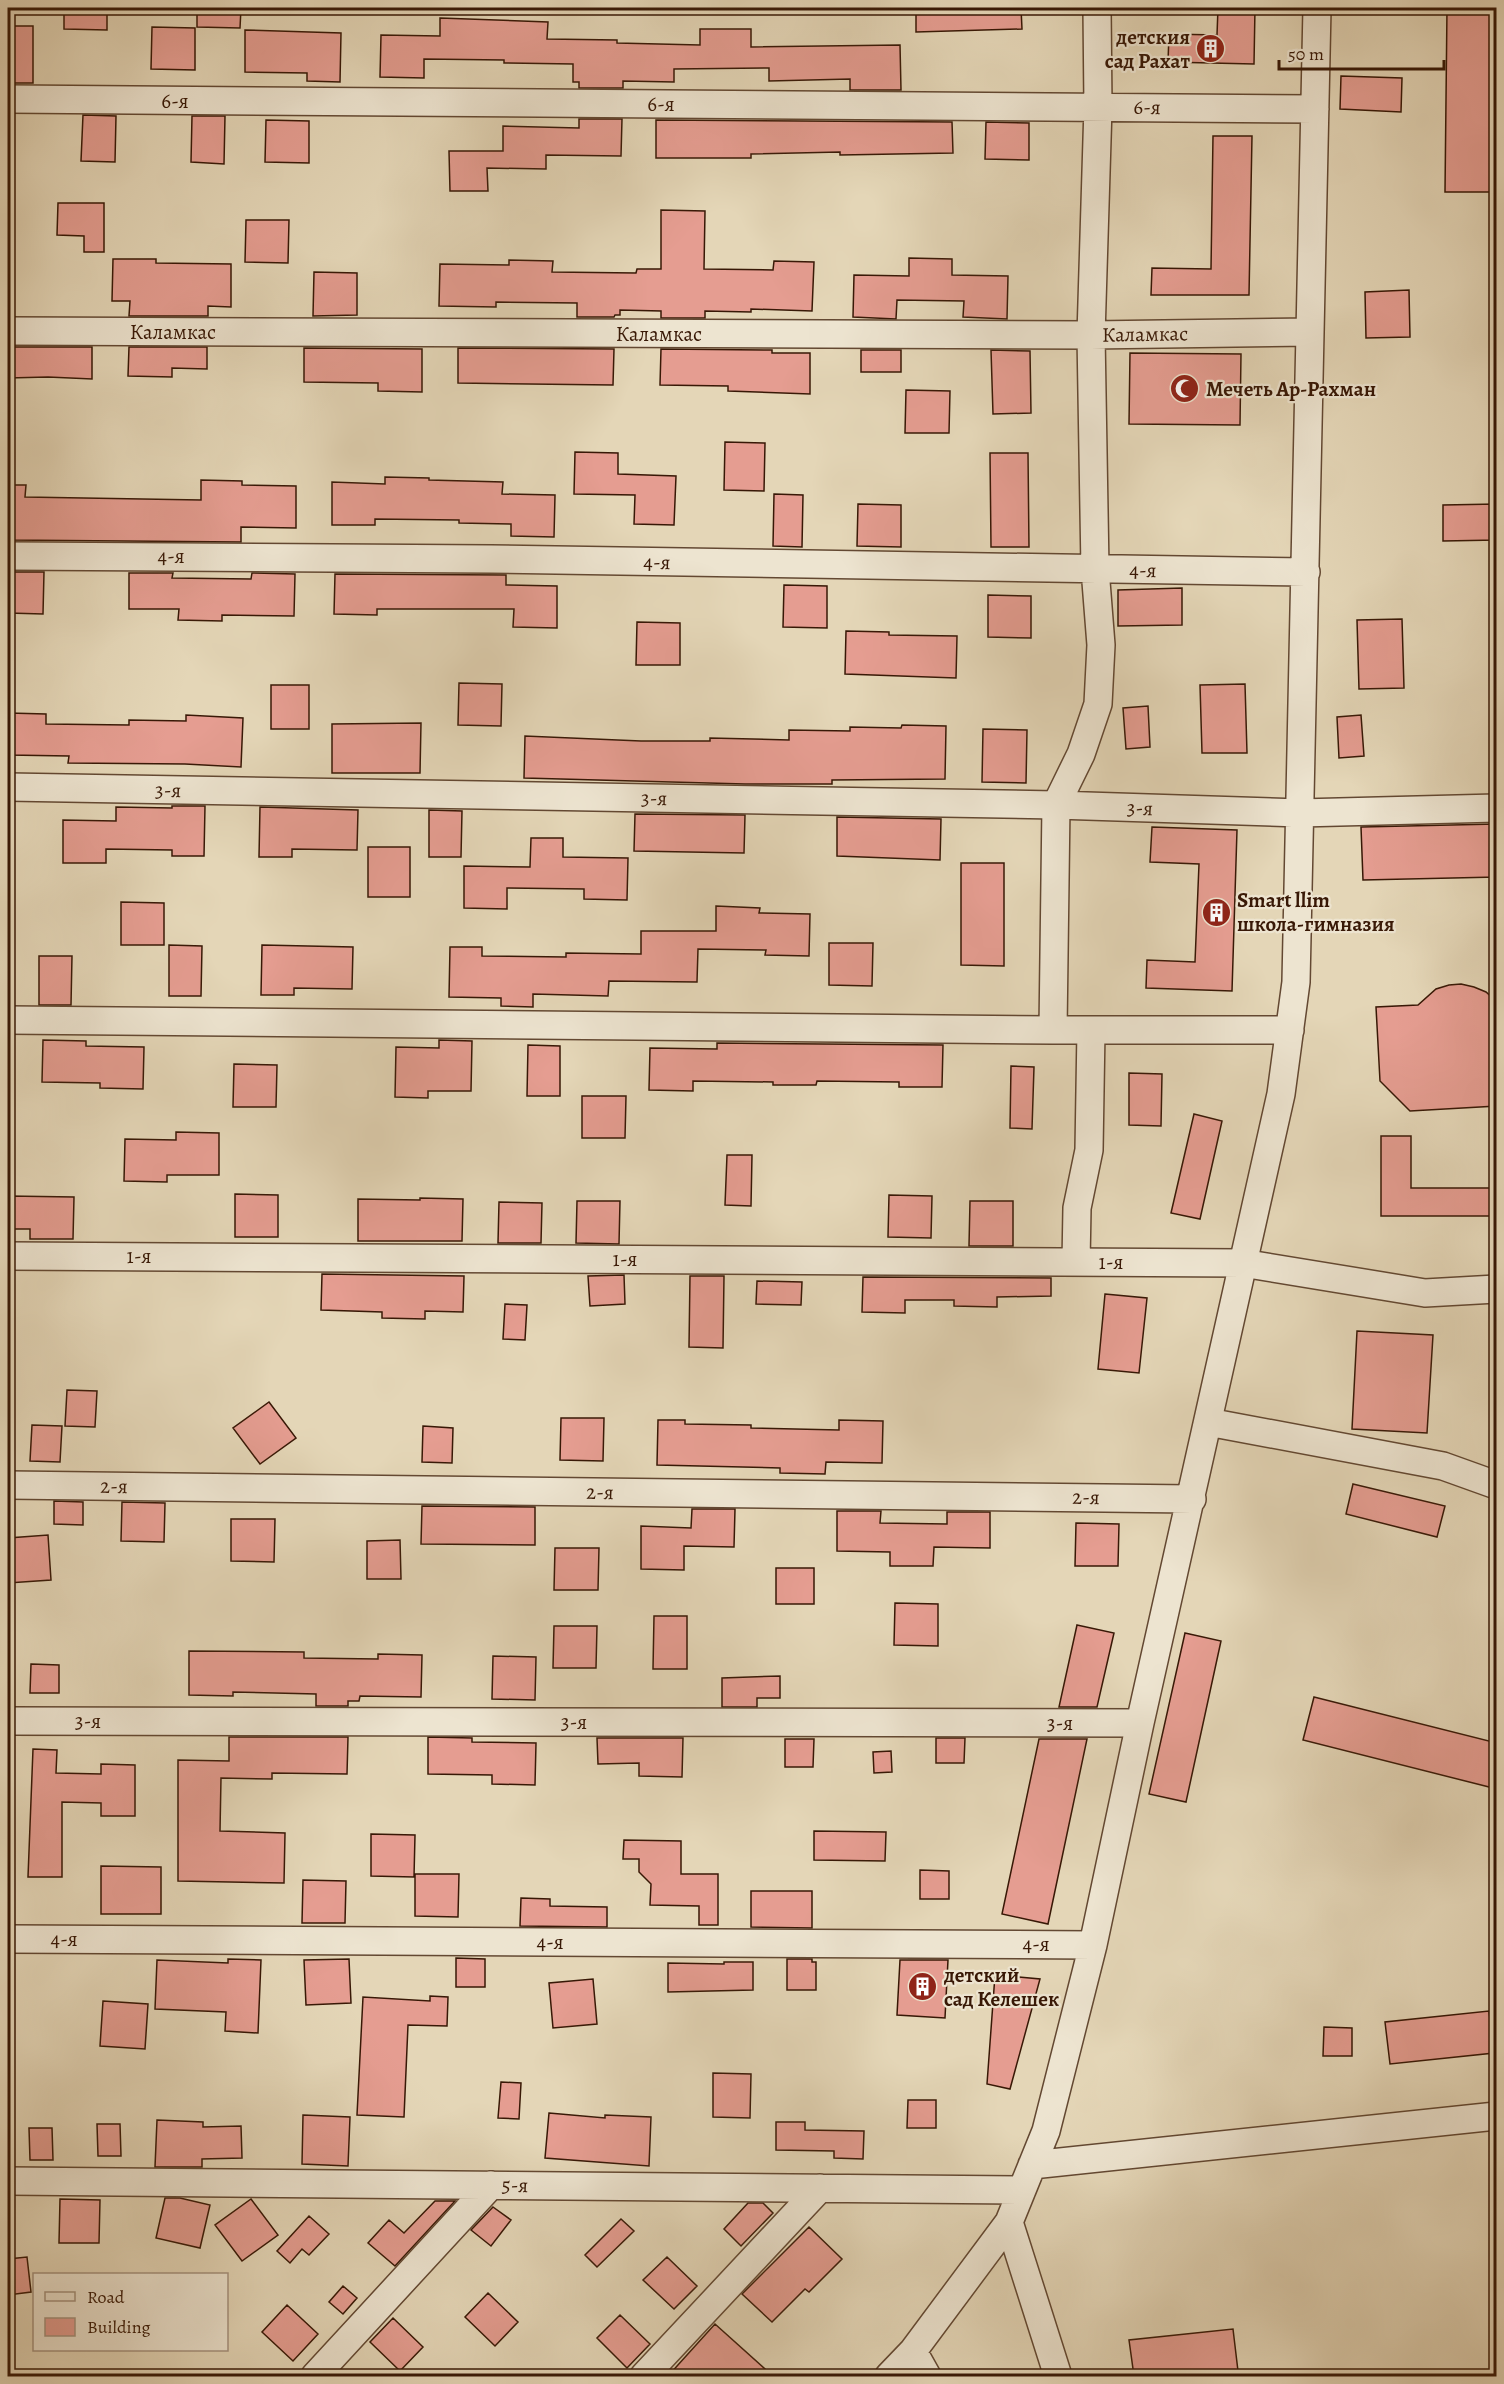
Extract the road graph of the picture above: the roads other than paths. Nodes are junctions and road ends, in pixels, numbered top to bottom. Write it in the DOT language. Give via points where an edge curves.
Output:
graph roads {
  1 [pos="1097,8"];
  2 [pos="1317,8"];
  3 [pos="8,99"];
  4 [pos="1098,107"];
  5 [pos="1315,109"];
  6 [pos="8,331"];
  7 [pos="1310,332"];
  8 [pos="1092,335"];
  9 [pos="8,556"];
  10 [pos="1095,569"];
  11 [pos="1306,572"];
  12 [pos="8,787"];
  13 [pos="1056,806"];
  14 [pos="1497,808"];
  15 [pos="1300,813"];
  16 [pos="8,1020"];
  17 [pos="1053,1030"];
  18 [pos="1091,1030"];
  19 [pos="1290,1030"];
  20 [pos="8,1257"];
  21 [pos="1076,1262"];
  22 [pos="1242,1263"];
  23 [pos="1497,1289"];
  24 [pos="1208,1422"];
  25 [pos="8,1485"];
  26 [pos="1497,1485"];
  27 [pos="1192,1499"];
  28 [pos="8,1721"];
  29 [pos="1140,1723"];
  30 [pos="8,1939"];
  31 [pos="1093,1945"];
  32 [pos="1497,2116"];
  33 [pos="1032,2165"];
  34 [pos="8,2181"];
  35 [pos="491,2185"];
  36 [pos="820,2188"];
  37 [pos="1022,2190"];
  38 [pos="1009,2222"];
  39 [pos="913,2351"];
  40 [pos="315,2376"];
  41 [pos="644,2376"];
  42 [pos="889,2376"];
  43 [pos="927,2376"];
  44 [pos="1058,2376"];
  1 -- 4 [label="street"];
  2 -- 5 [label="street"];
  3 -- 4 [label="street, 6-я"];
  4 -- 5 [label="street, 6-я"];
  4 -- 8 [label="street"];
  5 -- 7 [label="street"];
  6 -- 8 [label="street, Каламкас"];
  7 -- 8 [label="street, Каламкас"];
  7 -- 11 [label="street"];
  8 -- 10 [label="street"];
  9 -- 10 [label="street, 4-я"];
  10 -- 11 [label="street, 4-я"];
  10 -- 13 [label="street" via="1101,645 1098,704 1081,754"];
  11 -- 15 [label="street"];
  12 -- 13 [label="street, 3-я"];
  13 -- 15 [label="street, 3-я"];
  13 -- 17 [label="street"];
  14 -- 15 [label="street, 3-я"];
  15 -- 19 [label="street" via="1296,982"];
  16 -- 17 [label="street"];
  17 -- 18 [label="street"];
  18 -- 19 [label="street"];
  18 -- 21 [label="street" via="1089,1150 1077,1208"];
  19 -- 22 [label="street" via="1281,1094"];
  20 -- 21 [label="street, 1-я"];
  21 -- 22 [label="street, 1-я"];
  22 -- 23 [label="street, 1-я" via="1425,1293"];
  22 -- 24 [label="street"];
  24 -- 26 [label="street" via="1443,1466"];
  24 -- 27 [label="street"];
  25 -- 27 [label="street, 2-я"];
  27 -- 29 [label="street"];
  28 -- 29 [label="street, 3-я"];
  29 -- 31 [label="street"];
  30 -- 31 [label="street, 4-я"];
  31 -- 33 [label="street" via="1046,2131"];
  32 -- 33 [label="street"];
  33 -- 37 [label="street"];
  34 -- 35 [label="street, 5-я"];
  35 -- 36 [label="street, 5-я"];
  35 -- 40 [label="street"];
  36 -- 37 [label="street, 5-я"];
  36 -- 41 [label="street"];
  37 -- 38 [label="street"];
  38 -- 39 [label="street"];
  38 -- 44 [label="street"];
  39 -- 42 [label="street"];
  39 -- 43 [label="street"];
}
